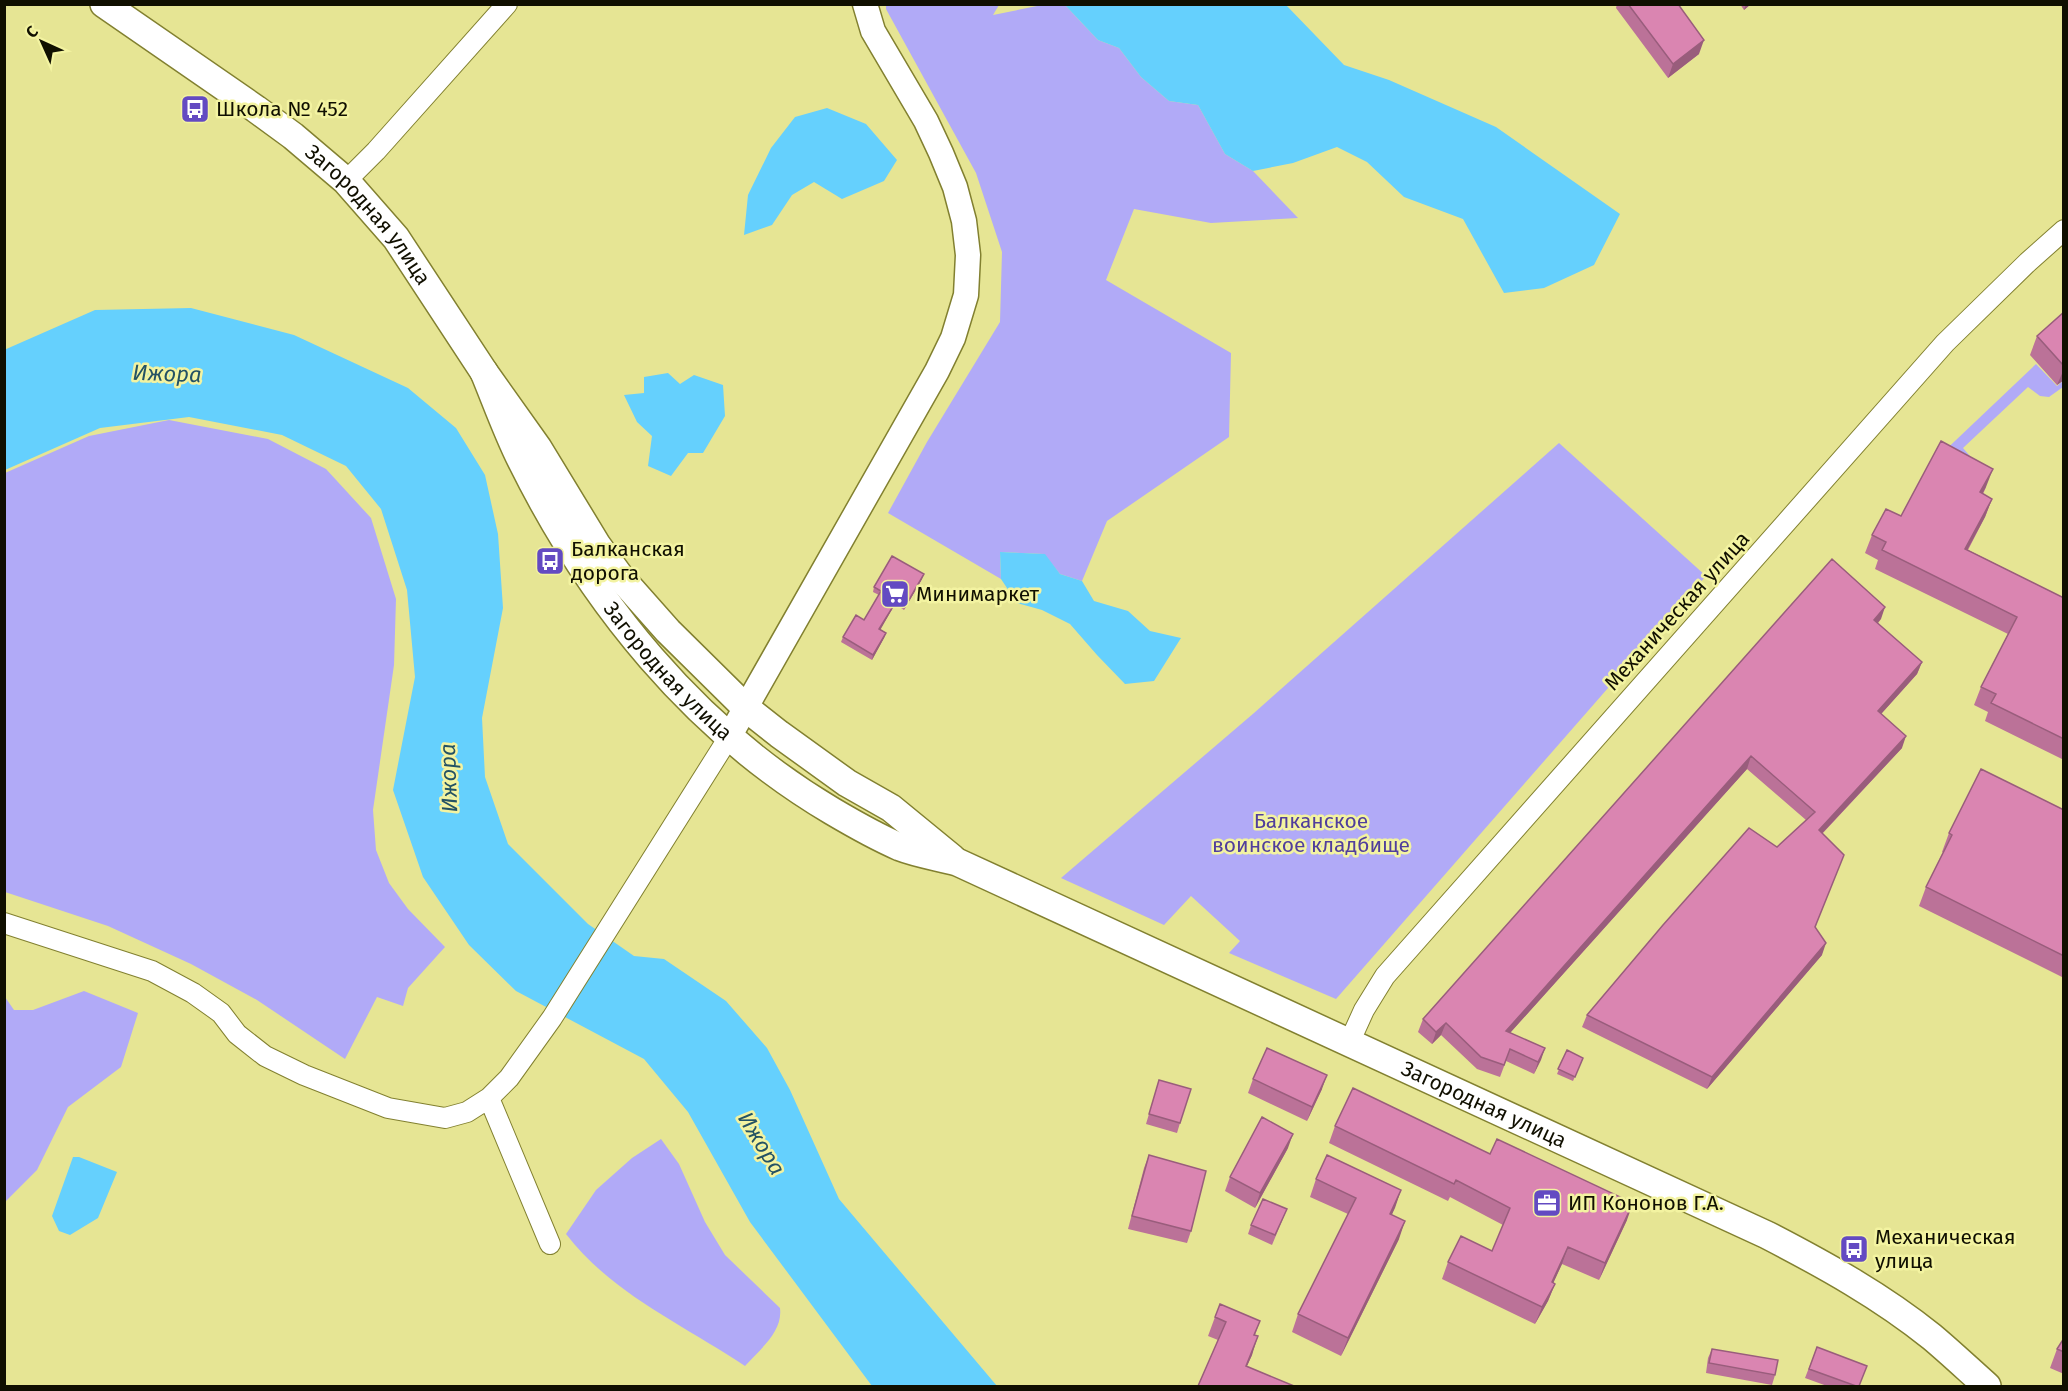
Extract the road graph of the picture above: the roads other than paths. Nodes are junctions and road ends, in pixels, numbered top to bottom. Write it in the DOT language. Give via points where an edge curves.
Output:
graph roads {
  1 [pos="104,4"];
  2 [pos="507,4"];
  3 [pos="865,4"];
  4 [pos="346,181"];
  5 [pos="2064,230"];
  6 [pos="484,372"];
  7 [pos="746,708"];
  8 [pos="729,737"];
  9 [pos="957,862"];
  10 [pos="4,923"];
  11 [pos="1349,1042"];
  12 [pos="489,1098"];
  13 [pos="550,1244"];
  14 [pos="1987,1386"];
  1 -- 4 [label="main road, Загородная улица" via="293,136"];
  2 -- 4 [label="street"];
  3 -- 7 [label="street" via="873,31 926,121 956,187 968,255 966,295 953,338 937,370"];
  4 -- 6 [label="main road, Загородная улица" via="396,238"];
  5 -- 11 [label="street, Механическая улица" via="1938,352 1385,976"];
  6 -- 7 [label="main road, Загородная улица" via="621,578"];
  6 -- 8 [label="main road, Загородная улица" via="520,460 590,579 647,655"];
  7 -- 8 [label="street"];
  7 -- 9 [label="main road, Загородная улица" via="814,761 891,808"];
  8 -- 9 [label="main road, Загородная улица" via="810,798 865,830 902,848"];
  8 -- 12 [label="street" via="552,1018 509,1078"];
  9 -- 11 [label="main road, Загородная улица"];
  10 -- 12 [label="street" via="152,971 220,1012 237,1034 265,1056 388,1108 445,1118 467,1112"];
  11 -- 14 [label="main road, Загородная улица" via="1817,1261 1909,1320"];
  12 -- 13 [label="street"];
}
